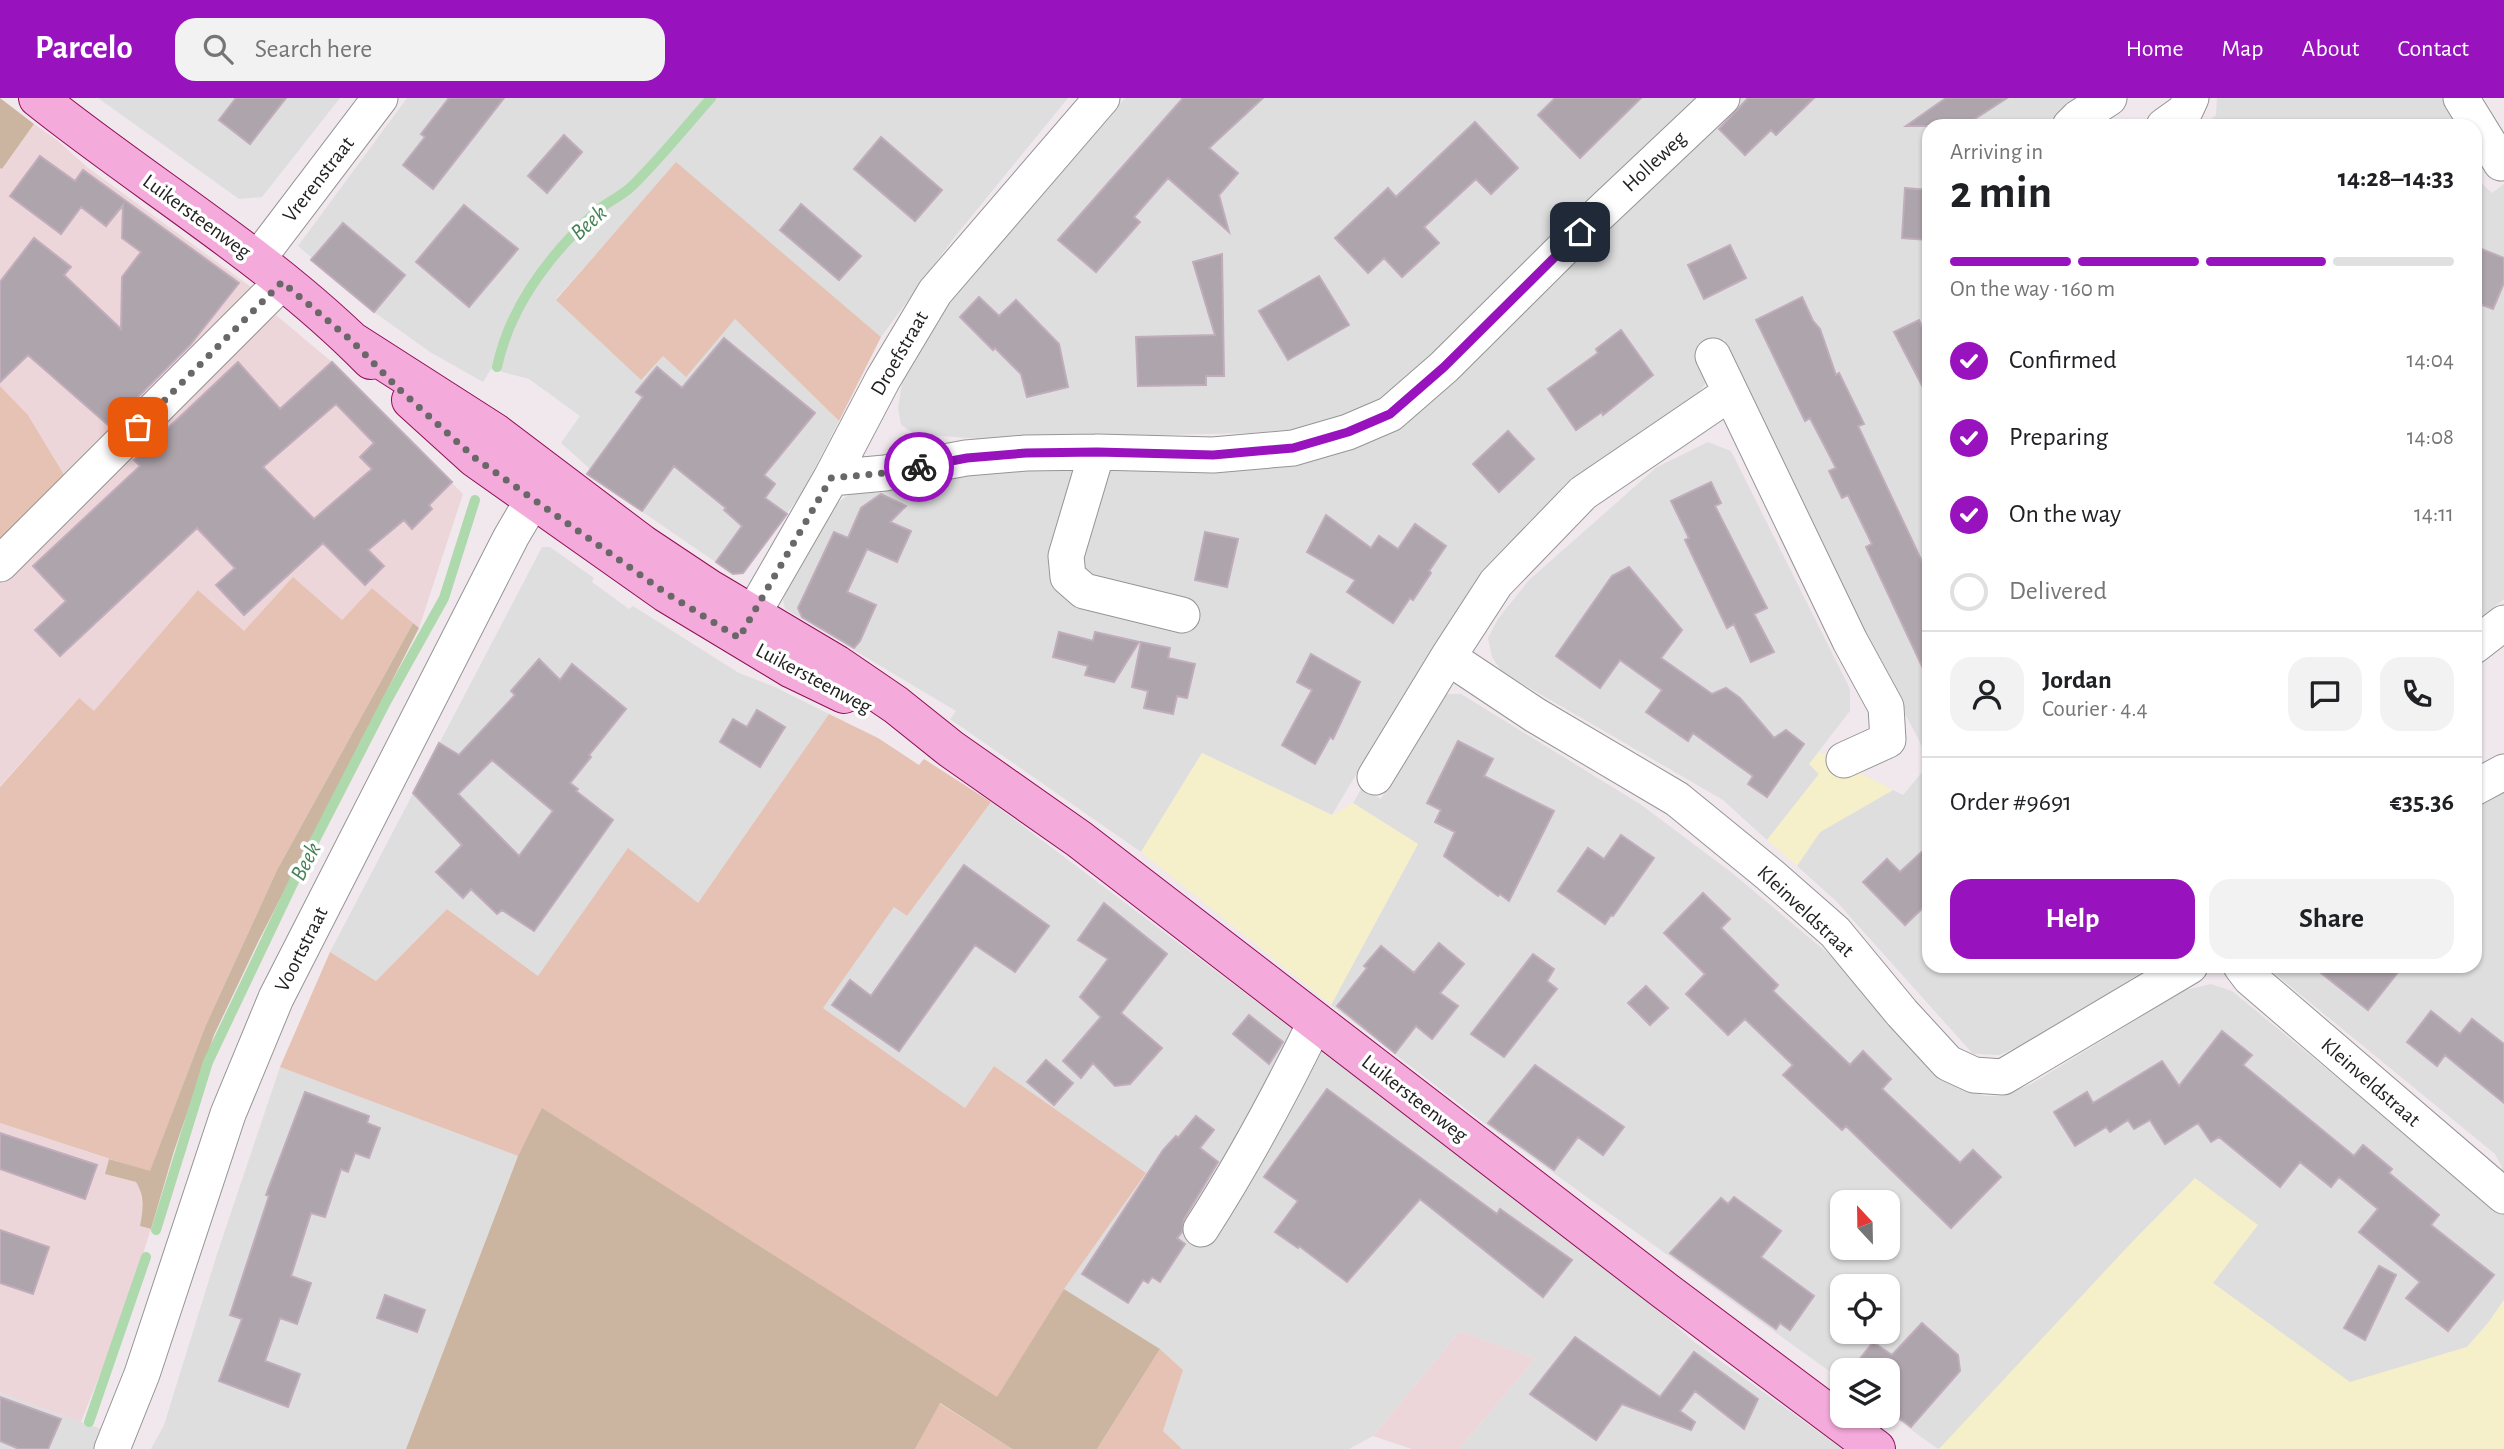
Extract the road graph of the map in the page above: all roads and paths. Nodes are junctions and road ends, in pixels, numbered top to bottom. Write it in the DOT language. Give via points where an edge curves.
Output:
graph roads {
  1 [pos="38,98"];
  2 [pos="380,98"];
  3 [pos="1102,98"];
  4 [pos="1722,98"];
  5 [pos="2109,98"];
  6 [pos="2191,98"];
  7 [pos="2461,98"];
  8 [pos="2077,119"];
  9 [pos="2174,119"];
  10 [pos="2471,119"];
  11 [pos="2482,143"];
  12 [pos="2494,168"];
  13 [pos="270,271"];
  14 [pos="1713,356"];
  15 [pos="1730,393"];
  16 [pos="1097,452"];
  17 [pos="831,478"];
  18 [pos="540,486"];
  19 [pos="0,564"];
  20 [pos="1182,615"];
  21 [pos="2504,623"];
  22 [pos="746,626"];
  23 [pos="2482,640"];
  24 [pos="1448,657"];
  25 [pos="1844,760"];
  26 [pos="2504,772"];
  27 [pos="1375,777"];
  28 [pos="2482,784"];
  29 [pos="2178,973"];
  30 [pos="2246,973"];
  31 [pos="1316,1021"];
  32 [pos="2504,1196"];
  33 [pos="1201,1229"];
  34 [pos="112,1449"];
  35 [pos="1876,1449"];
  1 -- 13 [label="main road, Luikersteenweg"];
  2 -- 13 [label="street, Vrerenstraat"];
  3 -- 17 [label="street, Droefstraat" via="935,292"];
  4 -- 16 [label="street, Holleweg" via="1390,414 1293,448 1213,455"];
  5 -- 8 [label="street"];
  6 -- 9 [label="street" via="2185,111"];
  7 -- 10 [label="street"];
  11 -- 12 [label="street"];
  13 -- 18 [label="main road, Luikersteenweg" via="352,341 494,432"];
  13 -- 19 [label="street, Vrerenstraat"];
  14 -- 15 [label="street"];
  15 -- 24 [label="street" via="1583,494 1496,583"];
  15 -- 25 [label="street" via="1886,707 1888,740"];
  16 -- 17 [label="street, Holleweg" via="967,458"];
  16 -- 20 [label="street" via="1066,556 1068,577 1084,591"];
  17 -- 22 [label="street, Droefstraat"];
  18 -- 22 [label="main road, Luikersteenweg" via="642,544"];
  18 -- 34 [label="street, Voortstraat" via="276,998 228,1114 142,1374"];
  21 -- 23 [label="street"];
  22 -- 31 [label="main road, Luikersteenweg" via="836,664 896,705"];
  24 -- 27 [label="street"];
  24 -- 29 [label="street, Kleinveldstraat" via="1695,813 1835,932 1948,1063 1973,1075 2003,1077"];
  26 -- 28 [label="street"];
  30 -- 32 [label="street, Kleinveldstraat"];
  31 -- 33 [label="street" via="1244,1161"];
  31 -- 35 [label="main road, Luikersteenweg"];
}
